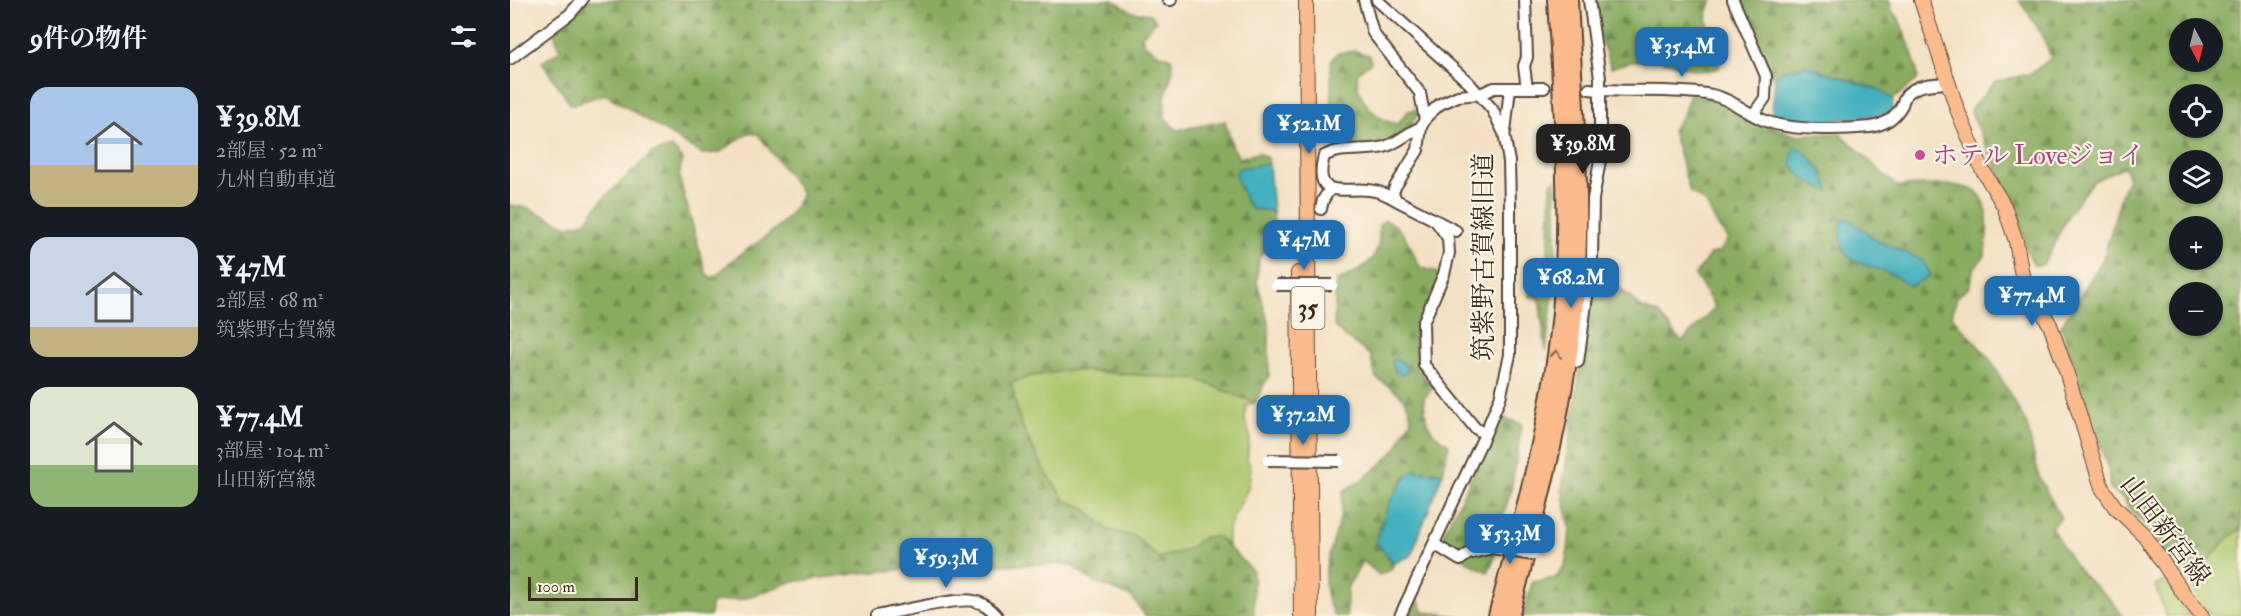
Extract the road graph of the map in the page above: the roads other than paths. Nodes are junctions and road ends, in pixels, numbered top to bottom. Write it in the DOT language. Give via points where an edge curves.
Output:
graph roads {
  1 [pos="582,0"];
  2 [pos="1298,0"];
  3 [pos="1306,0"];
  4 [pos="1364,0"];
  5 [pos="1377,0"];
  6 [pos="1525,0"];
  7 [pos="1556,0"];
  8 [pos="1569,0"];
  9 [pos="1589,0"];
  10 [pos="1733,0"];
  11 [pos="1920,0"];
  12 [pos="510,59"];
  13 [pos="1947,83"];
  14 [pos="1510,87"];
  15 [pos="1527,88"];
  16 [pos="1544,88"];
  17 [pos="1594,89"];
  18 [pos="1480,94"];
  19 [pos="1753,115"];
  20 [pos="1423,124"];
  21 [pos="1504,133"];
  22 [pos="1330,189"];
  23 [pos="1396,200"];
  24 [pos="1321,209"];
  25 [pos="1435,220"];
  26 [pos="1456,231"];
  27 [pos="1276,285"];
  28 [pos="1332,285"];
  29 [pos="1578,362"];
  30 [pos="1485,434"];
  31 [pos="1268,460"];
  32 [pos="1339,461"];
  33 [pos="1434,544"];
  34 [pos="1538,556"];
  35 [pos="878,616"];
  36 [pos="996,616"];
  37 [pos="1301,616"];
  38 [pos="1311,616"];
  39 [pos="1400,616"];
  40 [pos="1497,616"];
  41 [pos="1510,616"];
  42 [pos="2202,616"];
  1 -- 12 [label="street" via="570,14"];
  2 -- 37 [label="main road, 35"];
  3 -- 38 [label="main road, 35"];
  4 -- 20 [label="street" via="1373,33 1420,93"];
  5 -- 18 [label="street, 筑紫野古賀線旧道"];
  6 -- 15 [label="street"];
  40 -- 7 [label="highway, one-way" via="1545,424 1562,302 1565,181"];
  8 -- 41 [label="highway" via="1578,163 1574,303 1556,434"];
  9 -- 17 [label="street" via="1600,78"];
  10 -- 19 [label="street" via="1766,76 1765,98"];
  11 -- 13 [label="main road, 山田新宮線"];
  13 -- 19 [label="street" via="1923,85 1907,94 1893,118 1870,127 1798,128 1779,126"];
  13 -- 42 [label="main road, 山田新宮線" via="1982,169 2004,206 2022,276 2050,325 2102,488 2145,536"];
  14 -- 15 [label="street"];
  14 -- 18 [label="street"];
  14 -- 21 [label="street"];
  15 -- 16 [label="street"];
  17 -- 19 [label="street" via="1694,92 1716,96"];
  17 -- 29 [label="street" via="1600,160"];
  18 -- 20 [label="street" via="1458,96 1440,104"];
  18 -- 21 [label="street, 筑紫野古賀線旧道"];
  20 -- 22 [label="street" via="1398,142 1324,156 1323,180"];
  20 -- 23 [label="street" via="1418,150 1395,187"];
  21 -- 30 [label="street, 筑紫野古賀線旧道" via="1509,162 1510,355 1500,398"];
  22 -- 23 [label="street" via="1370,190"];
  22 -- 24 [label="street"];
  23 -- 25 [label="street"];
  25 -- 26 [label="street"];
  25 -- 30 [label="street" via="1448,238 1449,253 1423,323 1424,365 1475,428"];
  27 -- 28 [label="street, bridge"];
  30 -- 33 [label="street, 筑紫野古賀線旧道"];
  31 -- 32 [label="street, bridge"];
  33 -- 34 [label="street, bridge" via="1460,561 1468,554 1492,548"];
  33 -- 39 [label="street, 筑紫野古賀線旧道"];
  35 -- 36 [label="street" via="973,600 989,606"];
}
